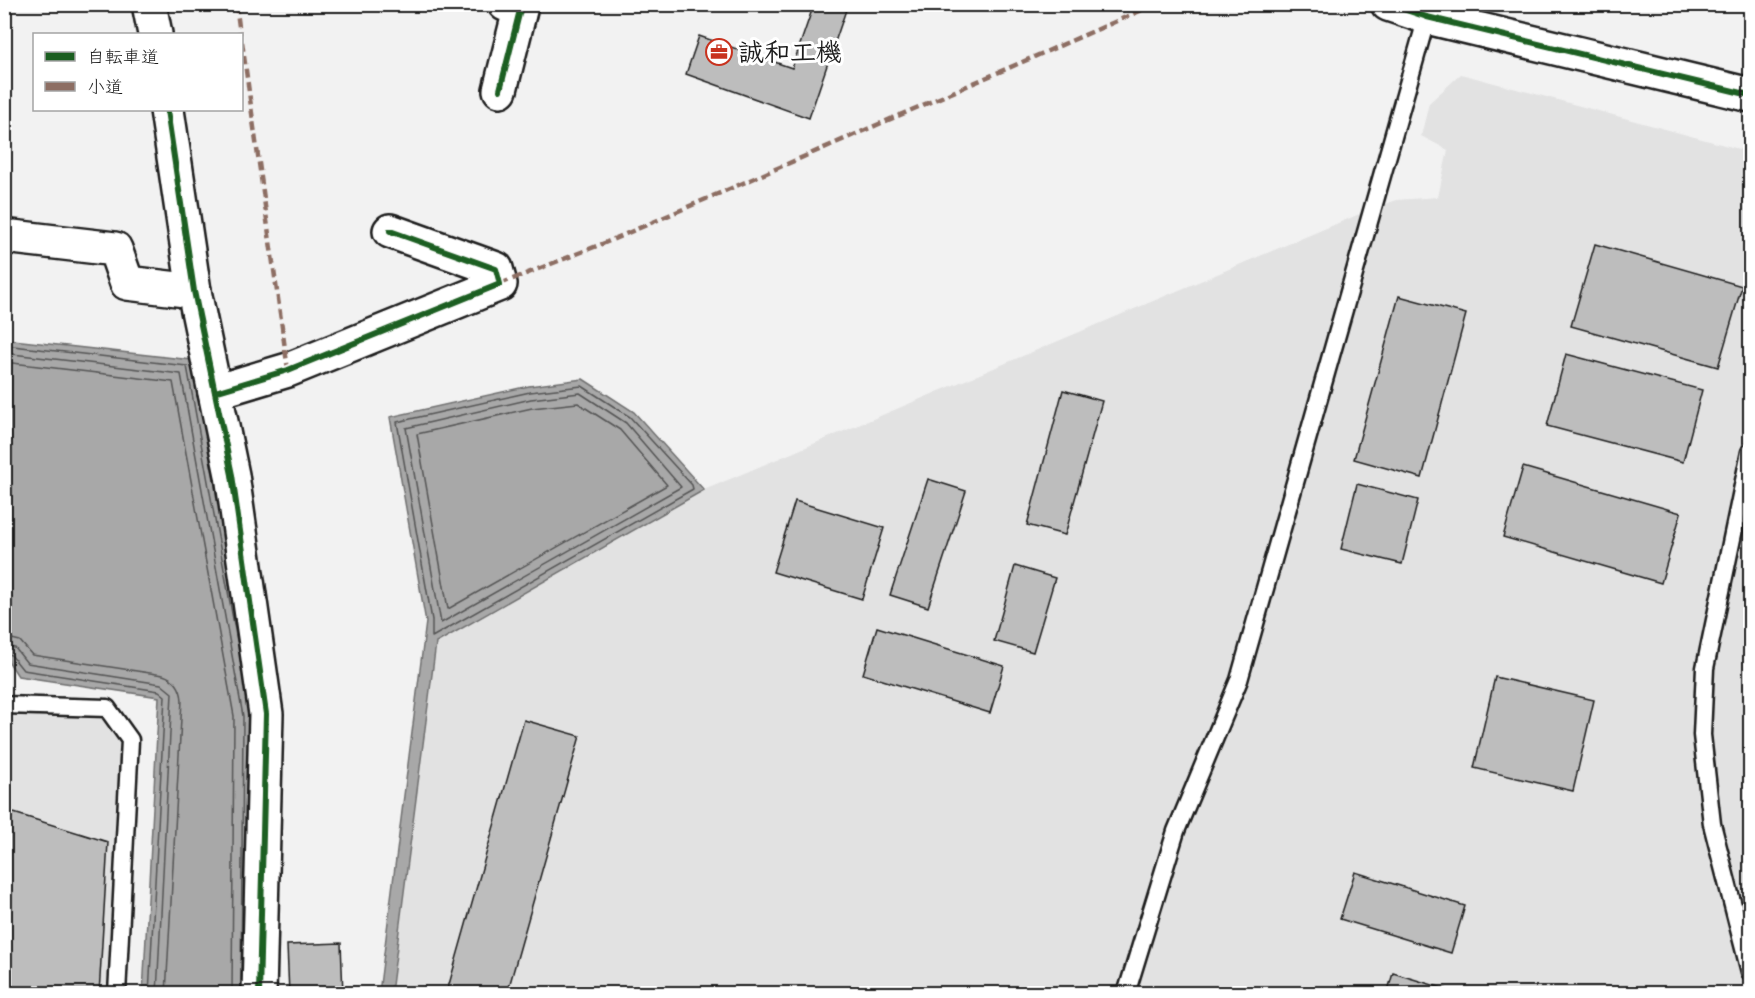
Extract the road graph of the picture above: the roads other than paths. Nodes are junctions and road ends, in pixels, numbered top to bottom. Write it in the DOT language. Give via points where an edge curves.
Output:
graph roads {
  1 [pos="148,4"];
  2 [pos="505,4"];
  3 [pos="1388,4"];
  4 [pos="1427,18"];
  5 [pos="155,33"];
  6 [pos="500,90"];
  7 [pos="1750,95"];
  8 [pos="167,111"];
  9 [pos="390,231"];
  10 [pos="4,236"];
  11 [pos="194,291"];
  12 [pos="215,392"];
  13 [pos="1750,452"];
  14 [pos="4,705"];
  15 [pos="1750,972"];
  16 [pos="117,993"];
  17 [pos="259,993"];
  18 [pos="1126,993"];
  1 -- 5 [label="street"];
  2 -- 6 [label="street" via="520,10"];
  3 -- 4 [label="street"];
  4 -- 7 [label="street"];
  4 -- 18 [label="lane" via="1239,680 1176,831"];
  8 -- 11 [label="street"];
  9 -- 12 [label="street" via="496,269 500,284 288,370"];
  10 -- 11 [label="street" via="115,249 127,283"];
  11 -- 12 [label="street"];
  12 -- 17 [label="street" via="232,475 266,714"];
  13 -- 15 [label="lane" via="1705,668 1702,735 1712,824"];
  14 -- 16 [label="lane" via="107,708 130,740"];
}
